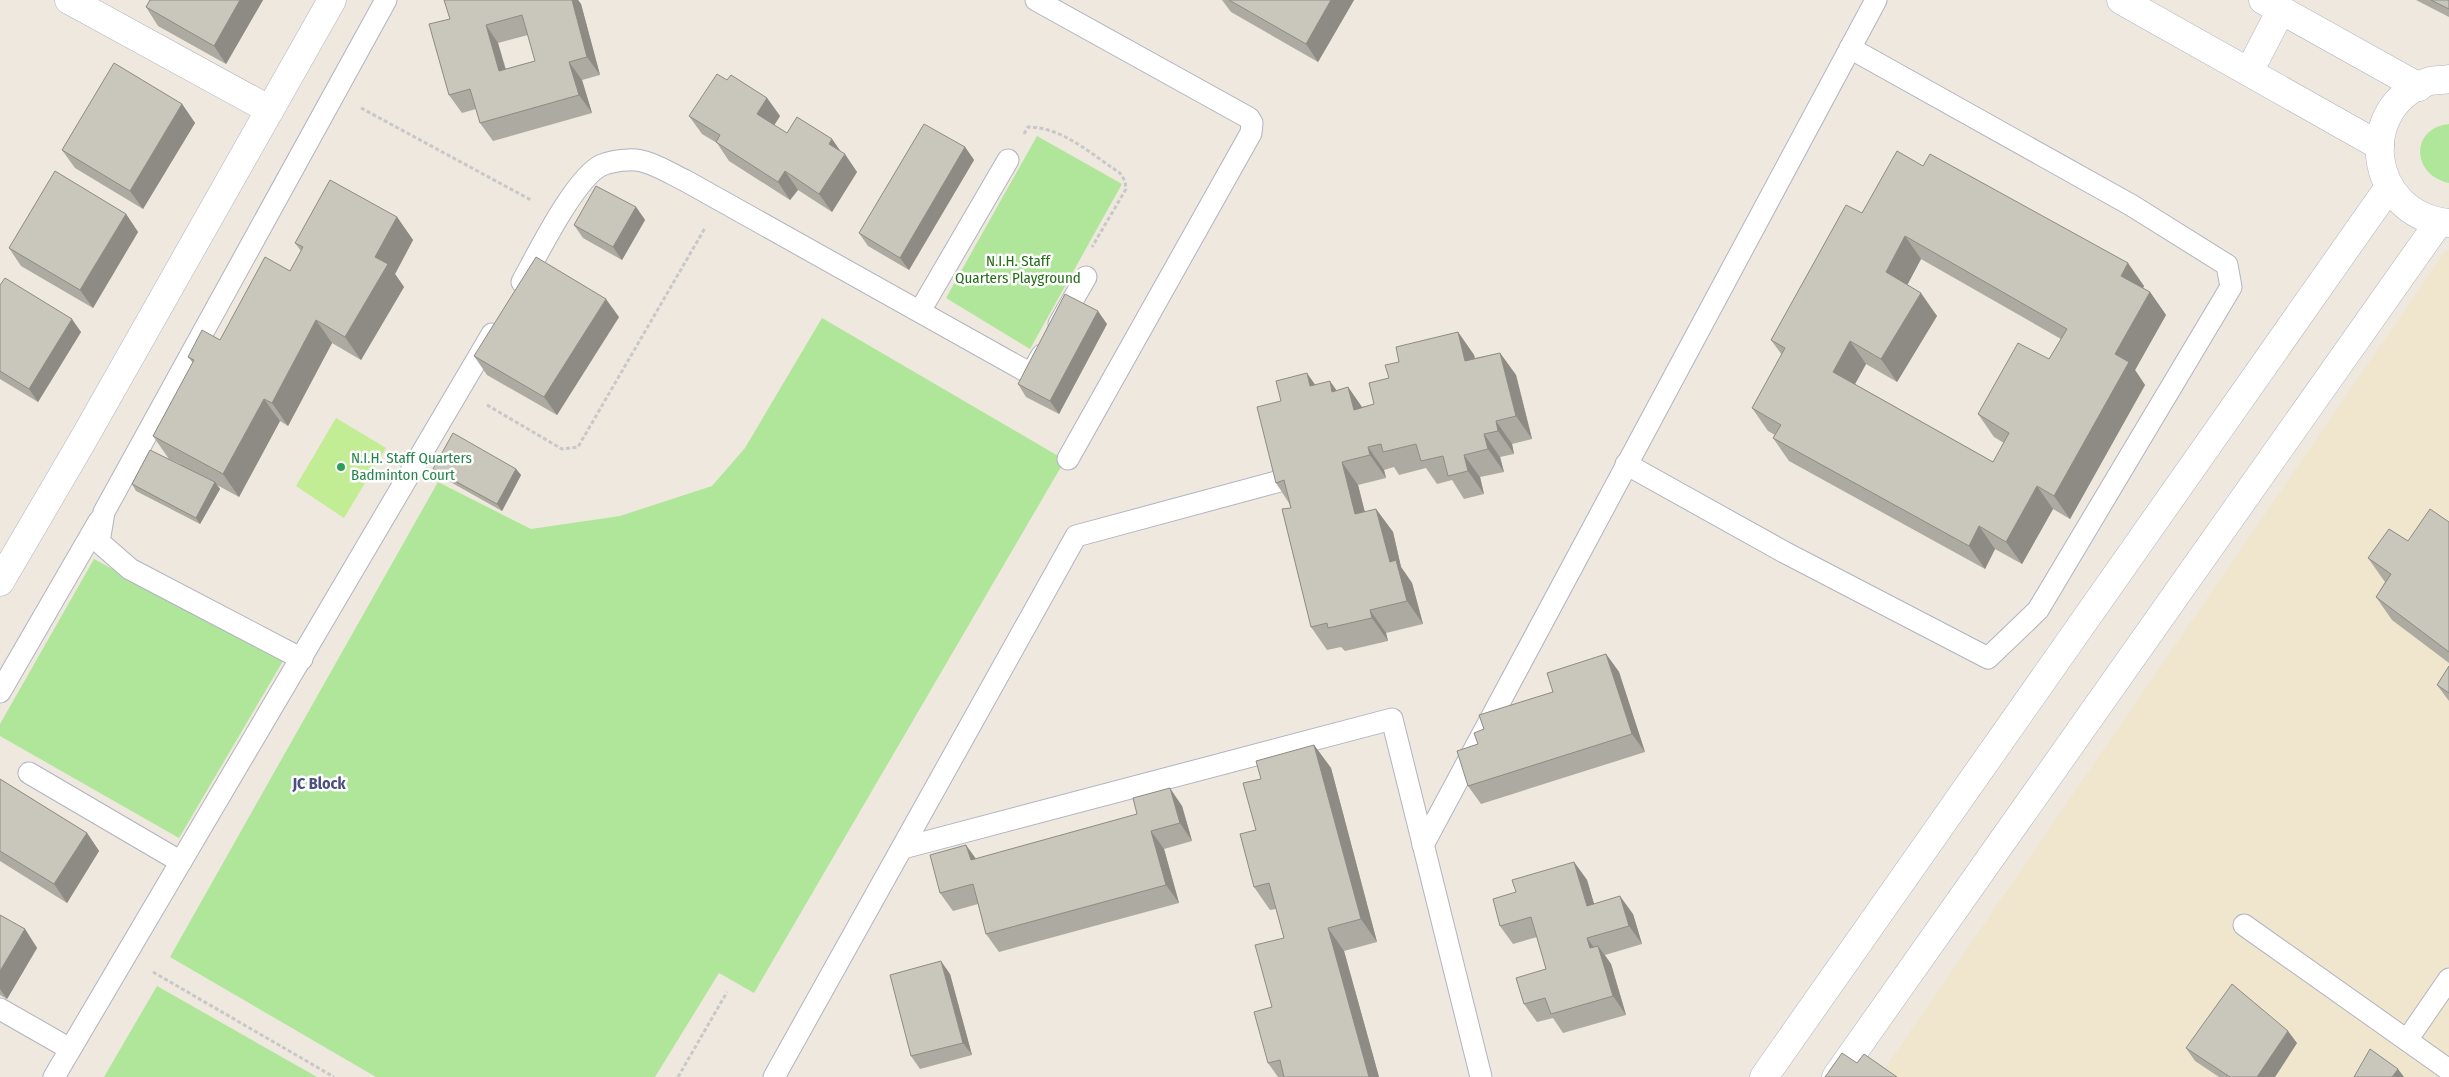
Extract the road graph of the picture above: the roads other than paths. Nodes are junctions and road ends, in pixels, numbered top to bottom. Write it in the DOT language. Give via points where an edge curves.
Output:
graph roads {
  1 [pos="69,0"];
  2 [pos="332,0"];
  3 [pos="386,0"];
  4 [pos="1036,0"];
  5 [pos="1876,0"];
  6 [pos="2121,0"];
  7 [pos="2272,5"];
  8 [pos="1850,48"];
  9 [pos="2249,72"];
  10 [pos="2449,79"];
  11 [pos="2419,87"];
  12 [pos="270,110"];
  13 [pos="2380,146"];
  14 [pos="1008,160"];
  15 [pos="2389,187"];
  16 [pos="2444,223"];
  17 [pos="1086,277"];
  18 [pos="920,311"];
  19 [pos="1068,459"];
  20 [pos="1626,464"];
  21 [pos="1280,481"];
  22 [pos="104,512"];
  23 [pos="0,582"];
  24 [pos="302,659"];
  25 [pos="0,692"];
  26 [pos="29,773"];
  27 [pos="1423,845"];
  28 [pos="903,848"];
  29 [pos="181,862"];
  30 [pos="2244,925"];
  31 [pos="2449,979"];
  32 [pos="0,1008"];
  33 [pos="2407,1040"];
  34 [pos="70,1049"];
  35 [pos="2449,1070"];
  36 [pos="54,1077"];
  37 [pos="774,1077"];
  38 [pos="1481,1077"];
  39 [pos="1764,1077"];
  40 [pos="1836,1077"];
  1 -- 12 [label="street"];
  2 -- 12 [label="street"];
  3 -- 22 [label="lane"];
  4 -- 19 [label="lane" via="1249,118 1252,124 1251,133"];
  5 -- 8 [label="lane"];
  6 -- 9 [label="street"];
  7 -- 9 [label="street"];
  7 -- 11 [label="street"];
  8 -- 20 [label="lane"];
  8 -- 20 [label="lane" via="2131,205 2228,264 2231,287 2038,610 1988,658 1784,552"];
  9 -- 13 [label="street"];
  10 -- 11 [label="street" via="2430,81"];
  11 -- 13 [label="street" via="2408,93 2390,112 2380,135"];
  12 -- 23 [label="street"];
  13 -- 15 [label="street" via="2380,167"];
  14 -- 18 [label="lane"];
  15 -- 16 [label="street" via="2408,209 2430,221"];
  15 -- 39 [label="street"];
  16 -- 40 [label="street"];
  17 -- 18 [label="lane" via="1031,374"];
  18 -- 24 [label="lane" via="660,167 630,159 602,165 588,176 560,216"];
  20 -- 27 [label="lane"];
  21 -- 28 [label="lane" via="1076,536"];
  22 -- 24 [label="lane" via="100,542 130,568"];
  22 -- 25 [label="lane"];
  24 -- 29 [label="lane"];
  26 -- 29 [label="lane"];
  27 -- 28 [label="lane" via="1392,719"];
  27 -- 38 [label="lane"];
  28 -- 37 [label="lane"];
  29 -- 34 [label="lane"];
  30 -- 33 [label="lane"];
  31 -- 33 [label="lane"];
  32 -- 34 [label="lane"];
  33 -- 35 [label="lane"];
  34 -- 36 [label="lane"];
}
